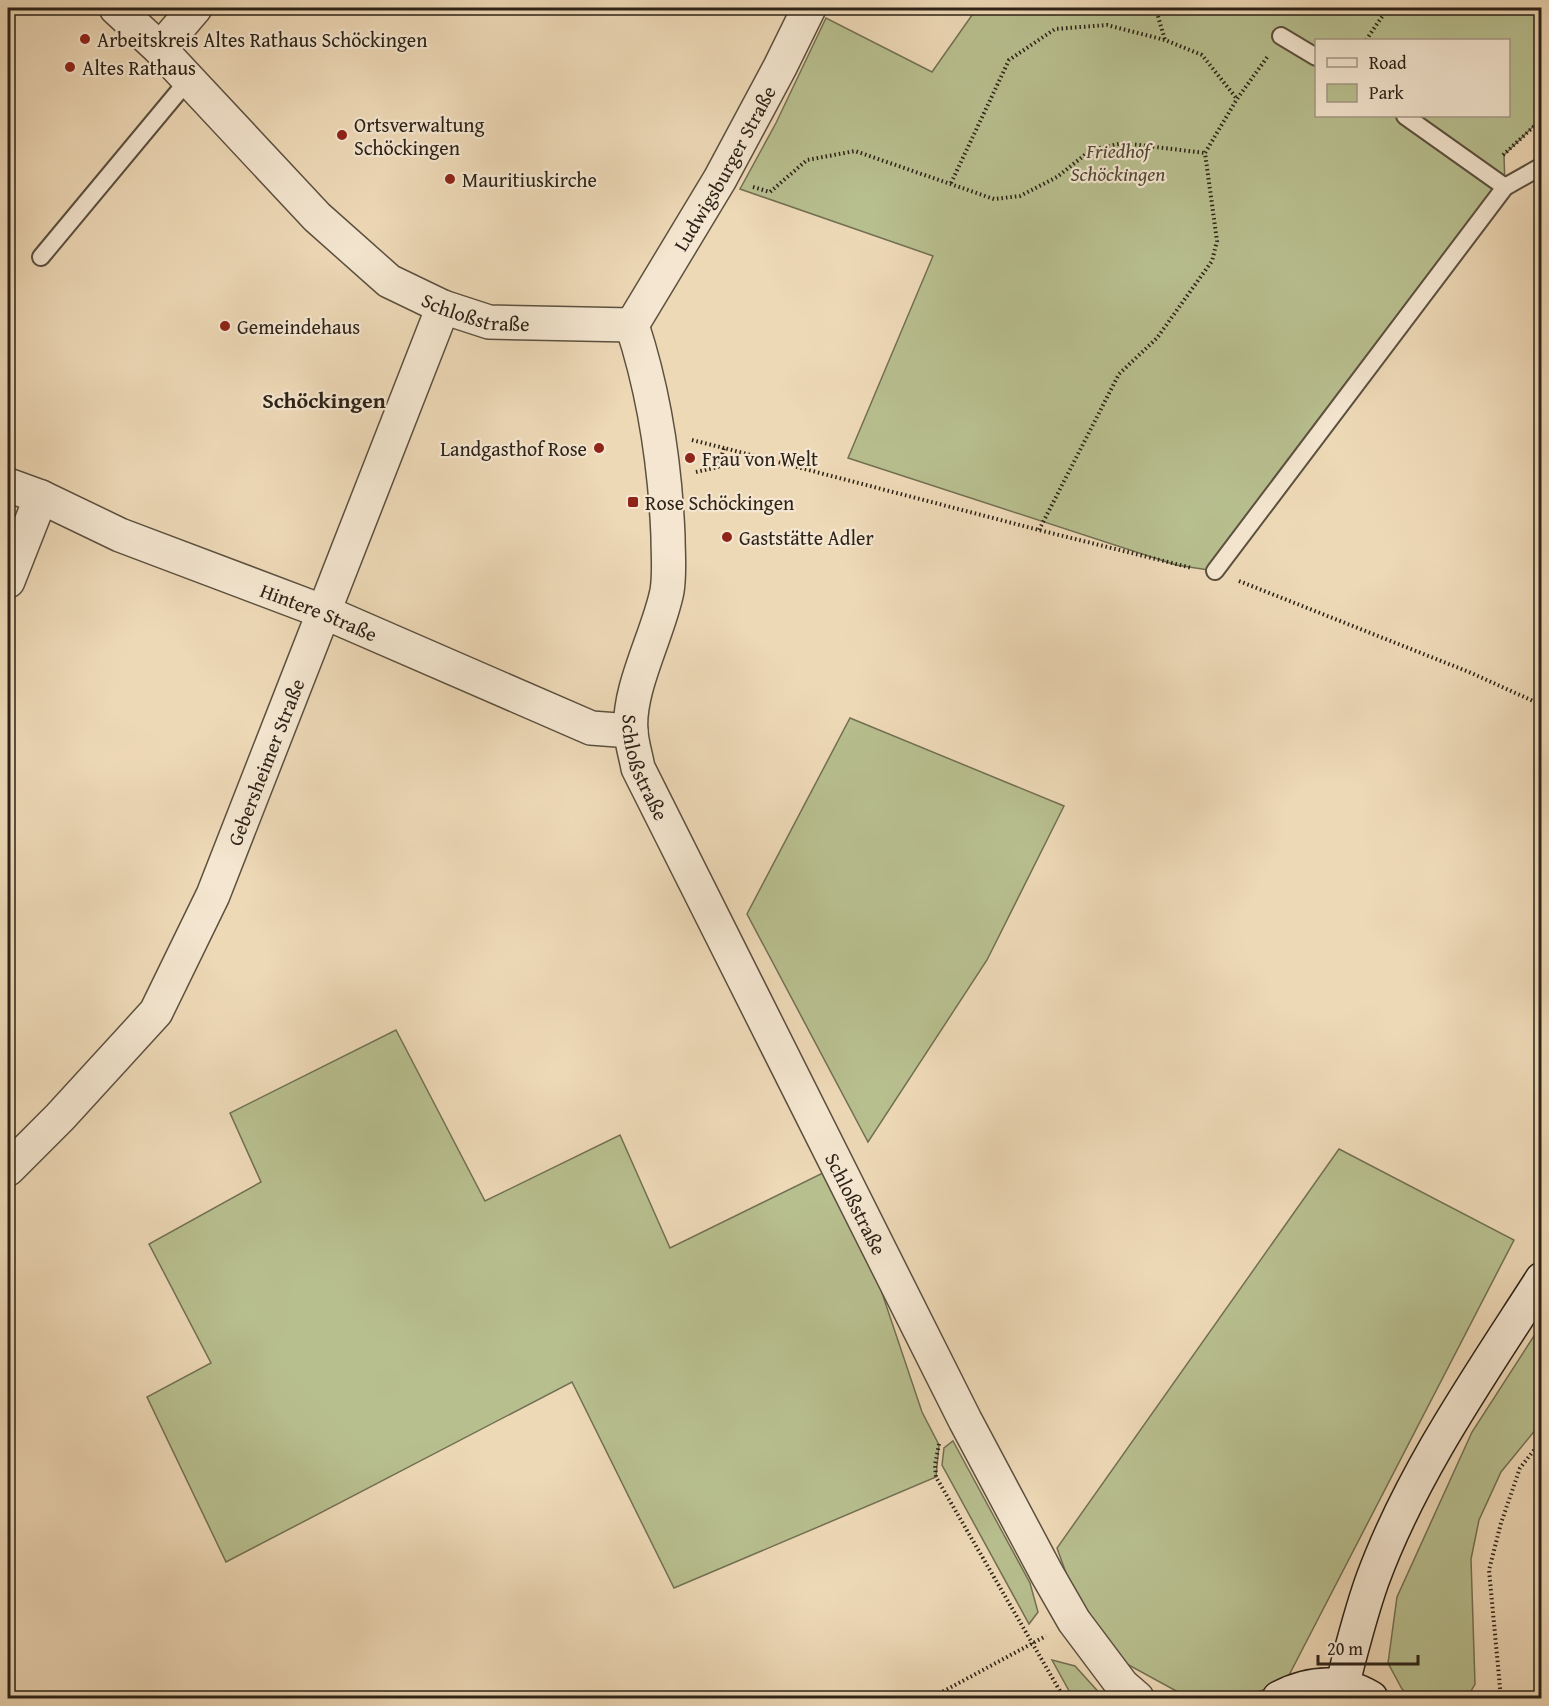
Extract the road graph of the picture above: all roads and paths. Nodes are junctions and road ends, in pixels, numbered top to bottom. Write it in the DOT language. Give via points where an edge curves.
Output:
graph roads {
  1 [pos="117,8"];
  2 [pos="195,8"];
  3 [pos="808,8"];
  4 [pos="1148,8"];
  5 [pos="1388,8"];
  6 [pos="1281,36"];
  7 [pos="1367,39"];
  8 [pos="1165,40"];
  9 [pos="160,49"];
  10 [pos="1315,56"];
  11 [pos="189,79"];
  12 [pos="1237,99"];
  13 [pos="1406,117"];
  14 [pos="1542,119"];
  15 [pos="1205,153"];
  16 [pos="1542,166"];
  17 [pos="1488,175"];
  18 [pos="720,179"];
  19 [pos="951,183"];
  20 [pos="1504,187"];
  21 [pos="41,257"];
  22 [pos="443,307"];
  23 [pos="632,325"];
  24 [pos="690,440"];
  25 [pos="723,448"];
  26 [pos="663,480"];
  27 [pos="8,485"];
  28 [pos="41,497"];
  29 [pos="1039,530"];
  30 [pos="1215,571"];
  31 [pos="8,580"];
  32 [pos="324,612"];
  33 [pos="1542,705"];
  34 [pos="631,731"];
  35 [pos="8,1168"];
  36 [pos="1542,1279"];
  37 [pos="966,1420"];
  38 [pos="1542,1440"];
  39 [pos="1074,1621"];
  40 [pos="1033,1643"];
  41 [pos="1342,1686"];
  42 [pos="931,1698"];
  43 [pos="1064,1698"];
  44 [pos="1137,1698"];
  45 [pos="1279,1698"];
  46 [pos="1371,1698"];
  47 [pos="1501,1698"];
  1 -- 9 [label="street, Schloßstraße"];
  2 -- 9 [label="street"];
  3 -- 18 [label="street, Ludwigsburger Straße"];
  4 -- 8 [label="path" via="1157,13"];
  5 -- 7 [label="path"];
  6 -- 10 [label="lane"];
  6 -- 12 [label="path"];
  8 -- 12 [label="path" via="1202,55"];
  8 -- 19 [label="path" via="1107,25 1055,29 1009,60"];
  9 -- 11 [label="street, Schloßstraße"];
  11 -- 21 [label="lane"];
  11 -- 22 [label="street, Schloßstraße" via="317,217 389,281"];
  12 -- 15 [label="path"];
  13 -- 17 [label="lane"];
  14 -- 17 [label="path"];
  15 -- 19 [label="path" via="1123,143 1092,150 1057,177 1020,196 994,199"];
  15 -- 29 [label="path" via="1217,241 1212,261 1157,338 1119,374"];
  16 -- 20 [label="lane"];
  17 -- 20 [label="lane"];
  18 -- 19 [label="path" via="770,192 807,160 855,151"];
  18 -- 23 [label="street, Ludwigsburger Straße"];
  20 -- 30 [label="lane"];
  22 -- 23 [label="street, Schloßstraße" via="489,322"];
  22 -- 32 [label="street, Gebersheimer Straße"];
  23 -- 26 [label="street, Schloßstraße" via="644,363"];
  24 -- 25 [label="path"];
  25 -- 26 [label="path" via="718,467"];
  25 -- 29 [label="path"];
  26 -- 34 [label="street, Schloßstraße" via="667,591 634,702"];
  27 -- 28 [label="street, Hintere Straße"];
  28 -- 31 [label="street"];
  28 -- 32 [label="street, Hintere Straße" via="120,535"];
  29 -- 30 [label="path" via="1176,565"];
  30 -- 33 [label="path"];
  32 -- 34 [label="street, Hintere Straße" via="591,728"];
  32 -- 35 [label="street, Gebersheimer Straße" via="213,895 156,1012"];
  34 -- 37 [label="street, Schloßstraße" via="638,768"];
  36 -- 41 [label="street" via="1411,1492 1372,1580"];
  37 -- 39 [label="street, Schloßstraße"];
  37 -- 40 [label="path" via="943,1435 936,1454 936,1477"];
  38 -- 47 [label="path" via="1520,1468 1489,1570"];
  39 -- 40 [label="path"];
  39 -- 44 [label="street, Schloßstraße" via="1122,1685"];
  40 -- 42 [label="path"];
  40 -- 43 [label="path"];
  41 -- 45 [label="street" via="1320,1684"];
  41 -- 46 [label="street"];
}
